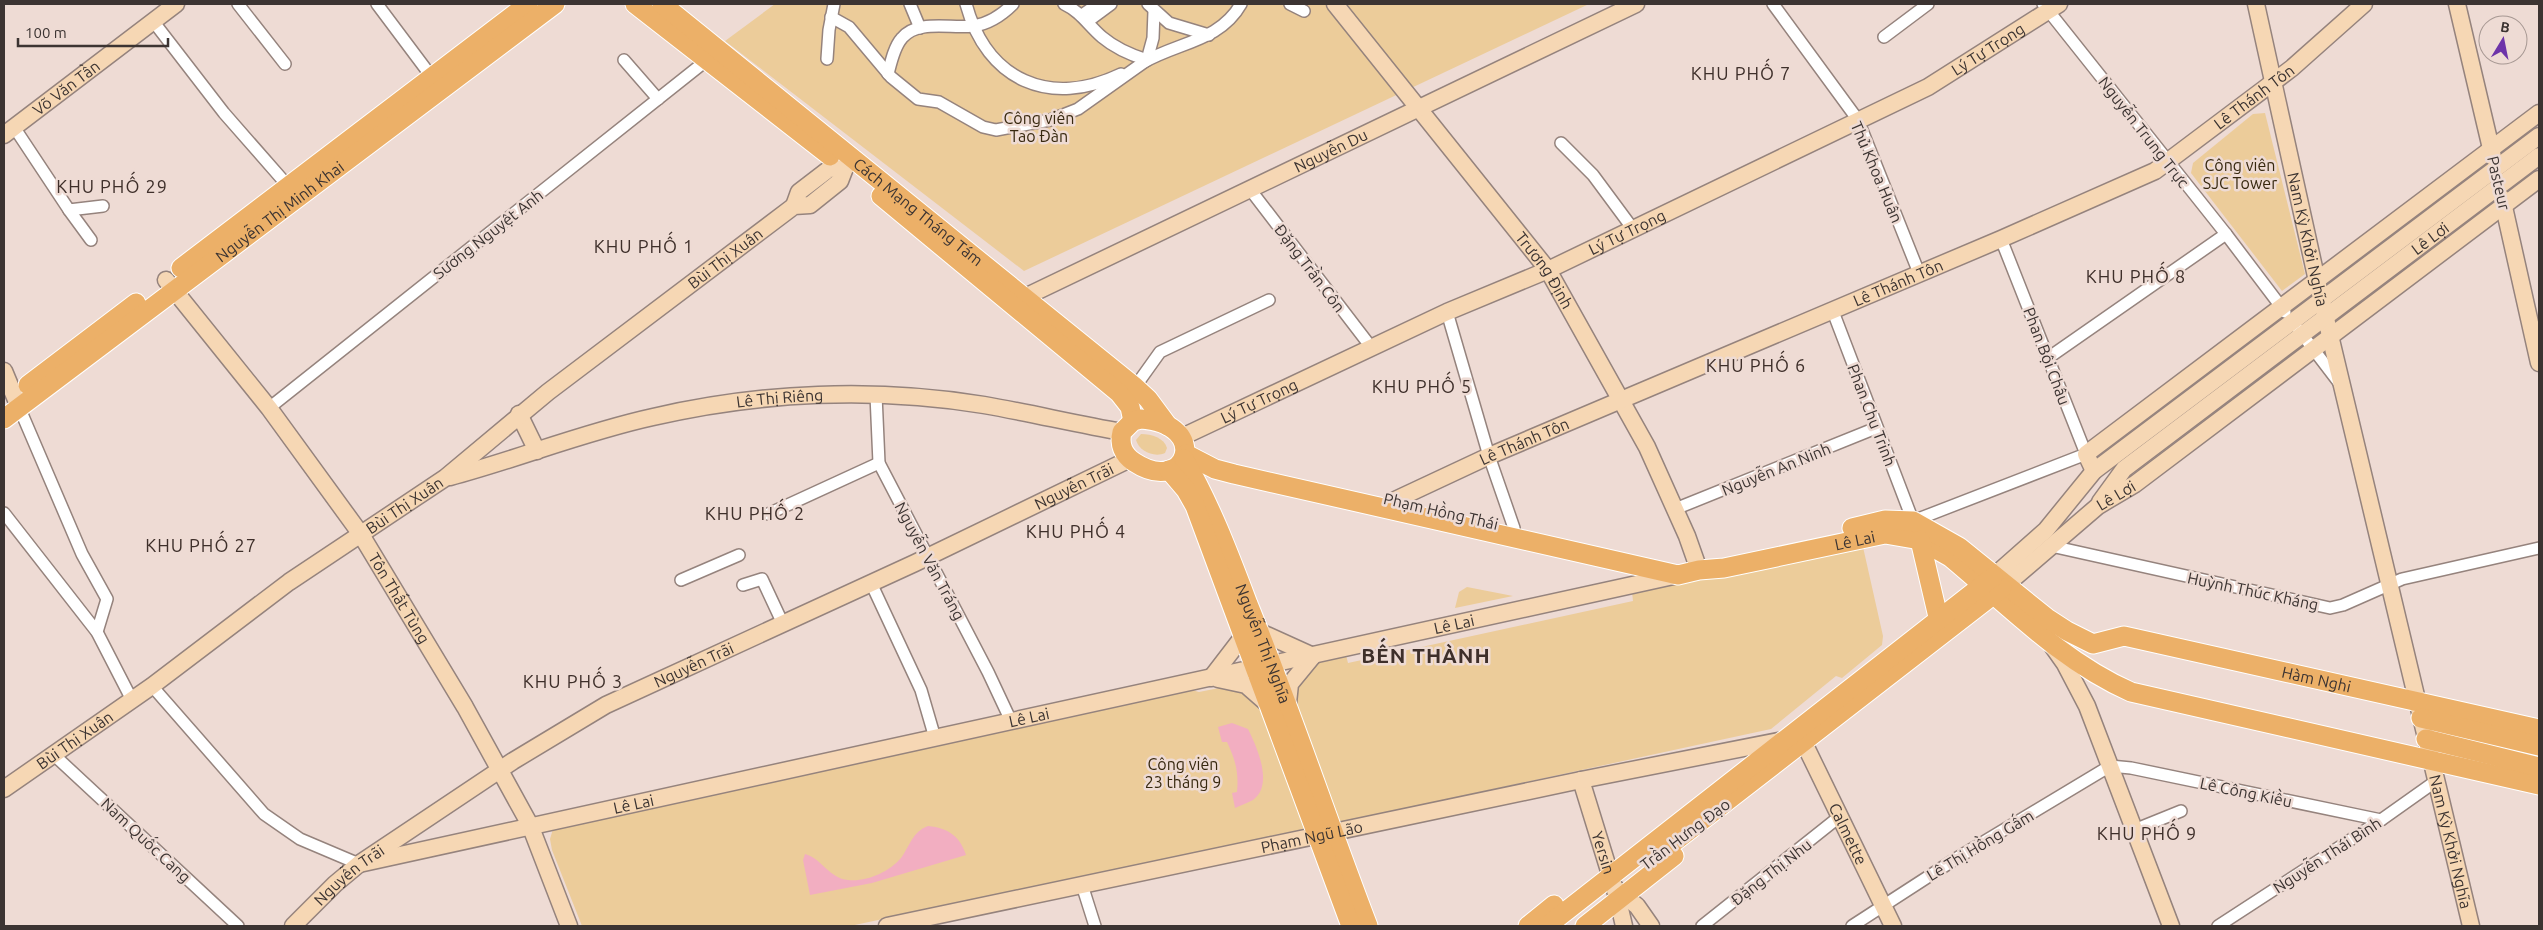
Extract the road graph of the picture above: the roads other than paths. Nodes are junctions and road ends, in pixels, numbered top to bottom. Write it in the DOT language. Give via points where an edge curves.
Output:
graph roads {
  1 [pos="176,4"];
  2 [pos="238,4"];
  3 [pos="376,4"];
  4 [pos="528,4"];
  5 [pos="555,4"];
  6 [pos="635,4"];
  7 [pos="662,4"];
  8 [pos="834,4"];
  9 [pos="910,4"];
  10 [pos="966,4"];
  11 [pos="1013,4"];
  12 [pos="1064,4"];
  13 [pos="1098,4"];
  14 [pos="1111,4"];
  15 [pos="1241,4"];
  16 [pos="1290,4"];
  17 [pos="1335,4"];
  18 [pos="1636,4"];
  19 [pos="1772,4"];
  20 [pos="1928,4"];
  21 [pos="2256,4"];
  22 [pos="2364,4"];
  23 [pos="2457,4"];
  24 [pos="2050,6"];
  25 [pos="1151,8"];
  26 [pos="1304,11"];
  27 [pos="831,17"];
  28 [pos="1085,18"];
  29 [pos="153,21"];
  30 [pos="973,26"];
  31 [pos="920,28"];
  32 [pos="1210,36"];
  33 [pos="1884,37"];
  34 [pos="828,59"];
  35 [pos="624,60"];
  36 [pos="707,60"];
  37 [pos="1147,60"];
  38 [pos="285,64"];
  39 [pos="888,74"];
  40 [pos="2274,81"];
  41 [pos="436,83"];
  42 [pos="658,99"];
  43 [pos="1418,106"];
  44 [pos="2539,113"];
  45 [pos="1858,120"];
  46 [pos="9,131"];
  47 [pos="2539,136"];
  48 [pos="1561,143"];
  49 [pos="2491,149"];
  50 [pos="2539,156"];
  51 [pos="2168,162"];
  52 [pos="849,163"];
  53 [pos="2495,169"];
  54 [pos="2539,179"];
  55 [pos="288,186"];
  56 [pos="2499,186"];
  57 [pos="1249,188"];
  58 [pos="103,206"];
  59 [pos="2504,206"];
  60 [pos="69,210"];
  61 [pos="1633,229"];
  62 [pos="2226,234"];
  63 [pos="2001,239"];
  64 [pos="91,240"];
  65 [pos="1548,270"];
  66 [pos="1919,273"];
  67 [pos="2317,280"];
  68 [pos="170,285"];
  69 [pos="1025,297"];
  70 [pos="1268,300"];
  71 [pos="2322,300"];
  72 [pos="2281,308"];
  73 [pos="1832,309"];
  74 [pos="1448,312"];
  75 [pos="2326,317"];
  76 [pos="2297,329"];
  77 [pos="2331,337"];
  78 [pos="1371,347"];
  79 [pos="2314,350"];
  80 [pos="2048,358"];
  81 [pos="2539,362"];
  82 [pos="4,371"];
  83 [pos="1135,387"];
  84 [pos="2342,387"];
  85 [pos="876,395"];
  86 [pos="1622,399"];
  87 [pos="12,401"];
  88 [pos="269,408"];
  89 [pos="519,414"];
  90 [pos="4,420"];
  91 [pos="1127,427"];
  92 [pos="1876,428"];
  93 [pos="1179,448"];
  94 [pos="537,451"];
  95 [pos="2086,454"];
  96 [pos="1489,456"];
  97 [pos="1130,459"];
  98 [pos="879,462"];
  99 [pos="2094,471"];
  100 [pos="1234,474"];
  101 [pos="446,478"];
  102 [pos="1395,500"];
  103 [pos="1208,502"];
  104 [pos="2098,506"];
  105 [pos="1675,509"];
  106 [pos="4,513"];
  107 [pos="768,514"];
  108 [pos="1913,521"];
  109 [pos="360,533"];
  110 [pos="1513,533"];
  111 [pos="1920,540"];
  112 [pos="2052,546"];
  113 [pos="2539,548"];
  114 [pos="739,554"];
  115 [pos="927,557"];
  116 [pos="1699,570"];
  117 [pos="1678,575"];
  118 [pos="681,580"];
  119 [pos="871,583"];
  120 [pos="2390,583"];
  121 [pos="743,585"];
  122 [pos="1995,585"];
  123 [pos="783,624"];
  124 [pos="1938,627"];
  125 [pos="97,632"];
  126 [pos="1252,634"];
  127 [pos="2050,643"];
  128 [pos="1313,656"];
  129 [pos="1264,667"];
  130 [pos="1211,678"];
  131 [pos="2101,679"];
  132 [pos="152,686"];
  133 [pos="132,700"];
  134 [pos="1279,705"];
  135 [pos="2088,706"];
  136 [pos="2419,710"];
  137 [pos="1011,721"];
  138 [pos="2539,729"];
  139 [pos="935,738"];
  140 [pos="2426,739"];
  141 [pos="1784,740"];
  142 [pos="1804,743"];
  143 [pos="2539,746"];
  144 [pos="1737,749"];
  145 [pos="54,755"];
  146 [pos="2430,758"];
  147 [pos="2110,766"];
  148 [pos="2539,768"];
  149 [pos="499,770"];
  150 [pos="1746,770"];
  151 [pos="1581,780"];
  152 [pos="2436,781"];
  153 [pos="2539,785"];
  154 [pos="4,788"];
  155 [pos="2181,811"];
  156 [pos="432,817"];
  157 [pos="1839,818"];
  158 [pos="2382,820"];
  159 [pos="530,825"];
  160 [pos="2134,830"];
  161 [pos="1325,834"];
  162 [pos="442,846"];
  163 [pos="359,864"];
  164 [pos="1615,884"];
  165 [pos="1082,885"];
  166 [pos="1883,906"];
  167 [pos="1560,922"];
  168 [pos="238,926"];
  169 [pos="293,926"];
  170 [pos="569,926"];
  171 [pos="887,926"];
  172 [pos="1096,926"];
  173 [pos="1351,926"];
  174 [pos="1368,926"];
  175 [pos="1528,926"];
  176 [pos="1585,926"];
  177 [pos="1624,926"];
  178 [pos="1651,926"];
  179 [pos="1702,926"];
  180 [pos="1852,926"];
  181 [pos="1893,926"];
  182 [pos="2171,926"];
  183 [pos="2218,926"];
  184 [pos="2470,926"];
  1 -- 29 [label="street, Võ Văn Tần"];
  2 -- 38 [label="street"];
  3 -- 41 [label="street"];
  4 -- 41 [label="main road, Nguyễn Thị Minh Khai"];
  5 -- 41 [label="main road, Nguyễn Thị Minh Khai"];
  6 -- 36 [label="main road, Cách Mạng Tháng Tám"];
  7 -- 52 [label="main road, Cách Mạng Tháng Tám"];
  8 -- 27 [label="street"];
  9 -- 31 [label="street"];
  10 -- 30 [label="street"];
  11 -- 30 [label="street" via="997,17"];
  12 -- 28 [label="street"];
  13 -- 28 [label="street"];
  14 -- 28 [label="street"];
  15 -- 32 [label="street" via="1226,24"];
  16 -- 26 [label="street"];
  17 -- 43 [label="street, Trương Định"];
  18 -- 43 [label="street, Nguyễn Du"];
  19 -- 45 [label="street, Thủ Khoa Huân"];
  20 -- 33 [label="street"];
  21 -- 40 [label="street, Nam Kỳ Khởi Nghĩa"];
  22 -- 40 [label="street, Lê Thánh Tôn"];
  23 -- 49 [label="street, Pasteur"];
  24 -- 45 [label="street, Lý Tự Trọng" via="1928,86"];
  24 -- 51 [label="street, Nguyễn Trung Trực"];
  25 -- 32 [label="street" via="1178,27"];
  25 -- 37 [label="street" via="1153,38"];
  27 -- 34 [label="street"];
  27 -- 39 [label="street" via="849,27"];
  28 -- 37 [label="street" via="1110,44"];
  29 -- 46 [label="street, Võ Văn Tần"];
  29 -- 55 [label="street" via="224,113"];
  30 -- 31 [label="street"];
  30 -- 37 [label="street" via="988,50 1006,69 1024,80 1046,87 1083,88 1117,76"];
  31 -- 39 [label="street" via="900,39"];
  32 -- 37 [label="street"];
  35 -- 42 [label="street"];
  36 -- 42 [label="street, Sương Nguyệt Anh"];
  36 -- 52 [label="main road, Cách Mạng Tháng Tám"];
  37 -- 39 [label="street" via="1078,109 1050,120 1002,130 983,127 939,102 918,99"];
  40 -- 51 [label="street, Lê Thánh Tôn"];
  40 -- 67 [label="street, Nam Kỳ Khởi Nghĩa"];
  41 -- 55 [label="main road, Nguyễn Thị Minh Khai"];
  41 -- 68 [label="main road, Nguyễn Thị Minh Khai"];
  42 -- 88 [label="street, Sương Nguyệt Anh"];
  43 -- 57 [label="street, Nguyễn Du"];
  43 -- 65 [label="street, Trương Định"];
  44 -- 49 [label="street"];
  45 -- 61 [label="street, Lý Tự Trọng"];
  45 -- 66 [label="street, Thủ Khoa Huân"];
  46 -- 60 [label="street"];
  47 -- 53 [label="street, Lê Lợi"];
  48 -- 61 [label="street" via="1593,175"];
  49 -- 53 [label="street, Pasteur"];
  49 -- 67 [label="street"];
  50 -- 56 [label="street, Lê Lợi"];
  51 -- 62 [label="street, Nguyễn Trung Trực"];
  51 -- 63 [label="street, Lê Thánh Tôn"];
  52 -- 69 [label="main road, Cách Mạng Tháng Tám"];
  52 -- 89 [label="street, Bùi Thị Xuân" via="840,181 810,205 794,206"];
  52 -- 91 [label="main road, Cách Mạng Tháng Tám" via="1119,393 1130,407"];
  53 -- 56 [label="street, Pasteur"];
  53 -- 71 [label="street, Lê Lợi"];
  54 -- 59 [label="street, Lê Lợi"];
  55 -- 68 [label="main road, Nguyễn Thị Minh Khai"];
  56 -- 59 [label="street, Pasteur"];
  56 -- 75 [label="street, Lê Lợi"];
  57 -- 69 [label="street, Nguyễn Du"];
  57 -- 78 [label="street, Đặng Trần Côn"];
  58 -- 60 [label="street"];
  59 -- 77 [label="street, Lê Lợi"];
  59 -- 81 [label="street, Pasteur"];
  60 -- 64 [label="street"];
  61 -- 65 [label="street, Lý Tự Trọng"];
  62 -- 72 [label="street, Nguyễn Trung Trực"];
  62 -- 80 [label="street"];
  63 -- 66 [label="street, Lê Thánh Tôn"];
  63 -- 80 [label="street, Phan Bội Châu"];
  65 -- 74 [label="street, Lý Tự Trọng"];
  65 -- 86 [label="street, Trương Định"];
  66 -- 73 [label="street, Lê Thánh Tôn"];
  67 -- 71 [label="street, Nam Kỳ Khởi Nghĩa"];
  67 -- 72 [label="street"];
  68 -- 87 [label="main road, Nguyễn Thị Minh Khai"];
  68 -- 88 [label="street, Tôn Thất Tùng"];
  69 -- 83 [label="main road, Cách Mạng Tháng Tám"];
  70 -- 83 [label="street" via="1160,352"];
  71 -- 75 [label="street, Nam Kỳ Khởi Nghĩa"];
  71 -- 76 [label="street, Lê Lợi"];
  72 -- 76 [label="street, Nguyễn Trung Trực"];
  72 -- 95 [label="street"];
  73 -- 86 [label="street, Lê Thánh Tôn"];
  73 -- 92 [label="street, Phan Chu Trinh"];
  74 -- 78 [label="street, Lý Tự Trọng"];
  74 -- 96 [label="street"];
  75 -- 76 [label="street, Lê Lợi"];
  75 -- 77 [label="street, Nam Kỳ Khởi Nghĩa"];
  76 -- 79 [label="street, Nam Kỳ Khởi Nghĩa"];
  76 -- 99 [label="street, Lê Lợi"];
  76 -- 104 [label="street, Lê Lợi" via="2124,469"];
  77 -- 79 [label="street, Lê Lợi"];
  77 -- 84 [label="street, Nam Kỳ Khởi Nghĩa"];
  78 -- 93 [label="street, Lý Tự Trọng"];
  79 -- 84 [label="street, Nam Kỳ Khởi Nghĩa"];
  79 -- 104 [label="street, Lê Lợi" via="2135,484"];
  80 -- 95 [label="street, Phan Bội Châu"];
  82 -- 87 [label="street"];
  83 -- 93 [label="main road, Cách Mạng Tháng Tám" via="1148,399"];
  84 -- 120 [label="street, Nam Kỳ Khởi Nghĩa"];
  85 -- 91 [label="street, Lê Thị Riêng" via="984,405"];
  85 -- 94 [label="street, Lê Thị Riêng" via="792,396 718,404 619,425"];
  85 -- 98 [label="street, Nguyễn Văn Tráng"];
  86 -- 96 [label="street, Lê Thánh Tôn"];
  86 -- 105 [label="street, Trương Định"];
  87 -- 90 [label="main road, Nguyễn Thị Minh Khai"];
  87 -- 125 [label="street" via="82,554 107,599"];
  88 -- 109 [label="street, Tôn Thất Tùng"];
  89 -- 94 [label="street"];
  89 -- 101 [label="street, Bùi Thị Xuân"];
  91 -- 93 [label="main road" via="1151,420"];
  91 -- 97 [label="main road" via="1121,446"];
  92 -- 105 [label="street, Nguyễn An Ninh"];
  92 -- 108 [label="street, Phan Chu Trinh"];
  93 -- 97 [label="main road" via="1153,470"];
  93 -- 100 [label="main road, Phạm Hồng Thái" via="1215,469"];
  93 -- 102 [label="main road, Phạm Hồng Thái"];
  93 -- 103 [label="main road, Nguyễn Thị Nghĩa"];
  93 -- 126 [label="main road, Nguyễn Thị Nghĩa" via="1186,490"];
  94 -- 101 [label="street, Lê Thị Riêng"];
  95 -- 99 [label="street, Phan Bội Châu"];
  95 -- 108 [label="street"];
  96 -- 102 [label="street, Lê Thánh Tôn"];
  96 -- 110 [label="street"];
  97 -- 115 [label="street, Nguyễn Trãi"];
  98 -- 107 [label="street"];
  98 -- 115 [label="street, Nguyễn Văn Tráng"];
  99 -- 122 [label="street, Lê Lợi"];
  100 -- 103 [label="main road" via="1216,486"];
  100 -- 110 [label="main road, Phạm Hồng Thái"];
  101 -- 109 [label="street, Bùi Thị Xuân"];
  102 -- 110 [label="main road, Phạm Hồng Thái"];
  103 -- 126 [label="main road, Nguyễn Thị Nghĩa"];
  104 -- 112 [label="street"];
  105 -- 116 [label="street, Trương Định"];
  106 -- 125 [label="street"];
  108 -- 116 [label="main road, Lê Lai" via="1885,520 1721,559"];
  108 -- 122 [label="main road" via="1959,547"];
  109 -- 132 [label="street, Bùi Thị Xuân" via="289,582"];
  109 -- 149 [label="street, Tôn Thất Tùng" via="465,707"];
  110 -- 116 [label="main road, Phạm Hồng Thái"];
  110 -- 117 [label="main road, Phạm Hồng Thái"];
  111 -- 116 [label="main road, Lê Lai" via="1898,535 1873,535 1724,568"];
  111 -- 122 [label="main road, Lê Lai"];
  111 -- 124 [label="main road"];
  112 -- 120 [label="street, Huỳnh Thúc Kháng" via="2330,608"];
  112 -- 122 [label="street"];
  113 -- 120 [label="street, Huỳnh Thúc Kháng"];
  114 -- 118 [label="street"];
  115 -- 119 [label="street, Nguyễn Trãi"];
  115 -- 137 [label="street, Nguyễn Văn Tráng"];
  116 -- 117 [label="main road, Lê Lai"];
  117 -- 128 [label="street, Lê Lai"];
  119 -- 123 [label="street, Nguyễn Trãi"];
  119 -- 139 [label="street" via="921,690"];
  120 -- 136 [label="street, Nam Kỳ Khởi Nghĩa"];
  121 -- 123 [label="street" via="762,579"];
  122 -- 124 [label="main road"];
  122 -- 127 [label="main road"];
  122 -- 136 [label="main road, Hàm Nghi" via="2093,644 2124,636"];
  123 -- 149 [label="street, Nguyễn Trãi" via="606,705"];
  124 -- 141 [label="main road, Trần Hưng Đạo"];
  124 -- 142 [label="main road, Trần Hưng Đạo"];
  125 -- 133 [label="street"];
  126 -- 128 [label="street"];
  126 -- 129 [label="main road, Nguyễn Thị Nghĩa"];
  126 -- 130 [label="street"];
  127 -- 131 [label="main road"];
  127 -- 135 [label="street"];
  128 -- 129 [label="street, Lê Lai"];
  128 -- 134 [label="street" via="1290,684"];
  129 -- 130 [label="street, Lê Lai"];
  129 -- 134 [label="main road, Nguyễn Thị Nghĩa"];
  130 -- 134 [label="street" via="1246,686"];
  130 -- 137 [label="street, Lê Lai"];
  131 -- 135 [label="street" via="2092,690"];
  131 -- 146 [label="main road" via="2131,692"];
  132 -- 133 [label="street, Bùi Thị Xuân"];
  132 -- 163 [label="street" via="264,814 306,842"];
  133 -- 145 [label="street, Bùi Thị Xuân"];
  134 -- 161 [label="main road, Nguyễn Thị Nghĩa"];
  135 -- 147 [label="street"];
  136 -- 138 [label="main road, Hàm Nghi"];
  136 -- 140 [label="street, Nam Kỳ Khởi Nghĩa"];
  136 -- 143 [label="main road" via="2473,730"];
  137 -- 139 [label="street, Lê Lai"];
  139 -- 159 [label="street, Lê Lai"];
  140 -- 146 [label="street, Nam Kỳ Khởi Nghĩa"];
  140 -- 148 [label="main road"];
  141 -- 144 [label="street, Phạm Ngũ Lão"];
  141 -- 150 [label="main road, Trần Hưng Đạo"];
  142 -- 157 [label="street, Calmette"];
  142 -- 164 [label="main road, Trần Hưng Đạo"];
  144 -- 150 [label="street"];
  144 -- 151 [label="street, Phạm Ngũ Lão"];
  145 -- 154 [label="street, Bùi Thị Xuân"];
  145 -- 168 [label="street, Nam Quốc Cang"];
  146 -- 152 [label="street, Nam Kỳ Khởi Nghĩa"];
  146 -- 153 [label="main road"];
  147 -- 158 [label="street, Lê Công Kiều"];
  147 -- 160 [label="street"];
  147 -- 166 [label="street, Lê Thị Hồng Gấm"];
  149 -- 156 [label="street, Nguyễn Trãi"];
  149 -- 159 [label="street, Tôn Thất Tùng"];
  150 -- 164 [label="main road, Trần Hưng Đạo" via="1718,791 1688,799"];
  151 -- 161 [label="street, Phạm Ngũ Lão"];
  151 -- 164 [label="street, Yersin"];
  152 -- 158 [label="street, Nguyễn Thái Bình"];
  152 -- 184 [label="street, Nam Kỳ Khởi Nghĩa"];
  155 -- 160 [label="street"];
  156 -- 162 [label="street" via="426,835 432,843"];
  156 -- 163 [label="street, Nguyễn Trãi"];
  157 -- 166 [label="street, Calmette"];
  157 -- 179 [label="street, Ðặng Thị Nhu"];
  158 -- 183 [label="street, Nguyễn Thái Bình"];
  159 -- 162 [label="street, Lê Lai"];
  159 -- 170 [label="street, Tôn Thất Tùng"];
  160 -- 182 [label="street"];
  161 -- 165 [label="street, Phạm Ngũ Lão"];
  161 -- 173 [label="main road"];
  161 -- 174 [label="main road"];
  162 -- 163 [label="street, Lê Lai"];
  163 -- 169 [label="street, Nguyễn Trãi" via="334,884"];
  164 -- 167 [label="main road, Trần Hưng Đạo"];
  164 -- 167 [label="main road, Trần Hưng Đạo"];
  164 -- 176 [label="main road, Trần Hưng Đạo"];
  164 -- 177 [label="street, Yersin"];
  164 -- 178 [label="street"];
  165 -- 171 [label="street, Phạm Ngũ Lão"];
  165 -- 172 [label="street"];
  166 -- 180 [label="street, Lê Thị Hồng Gấm"];
  166 -- 181 [label="street, Calmette"];
  167 -- 175 [label="main road, Trần Hưng Đạo"];
}
